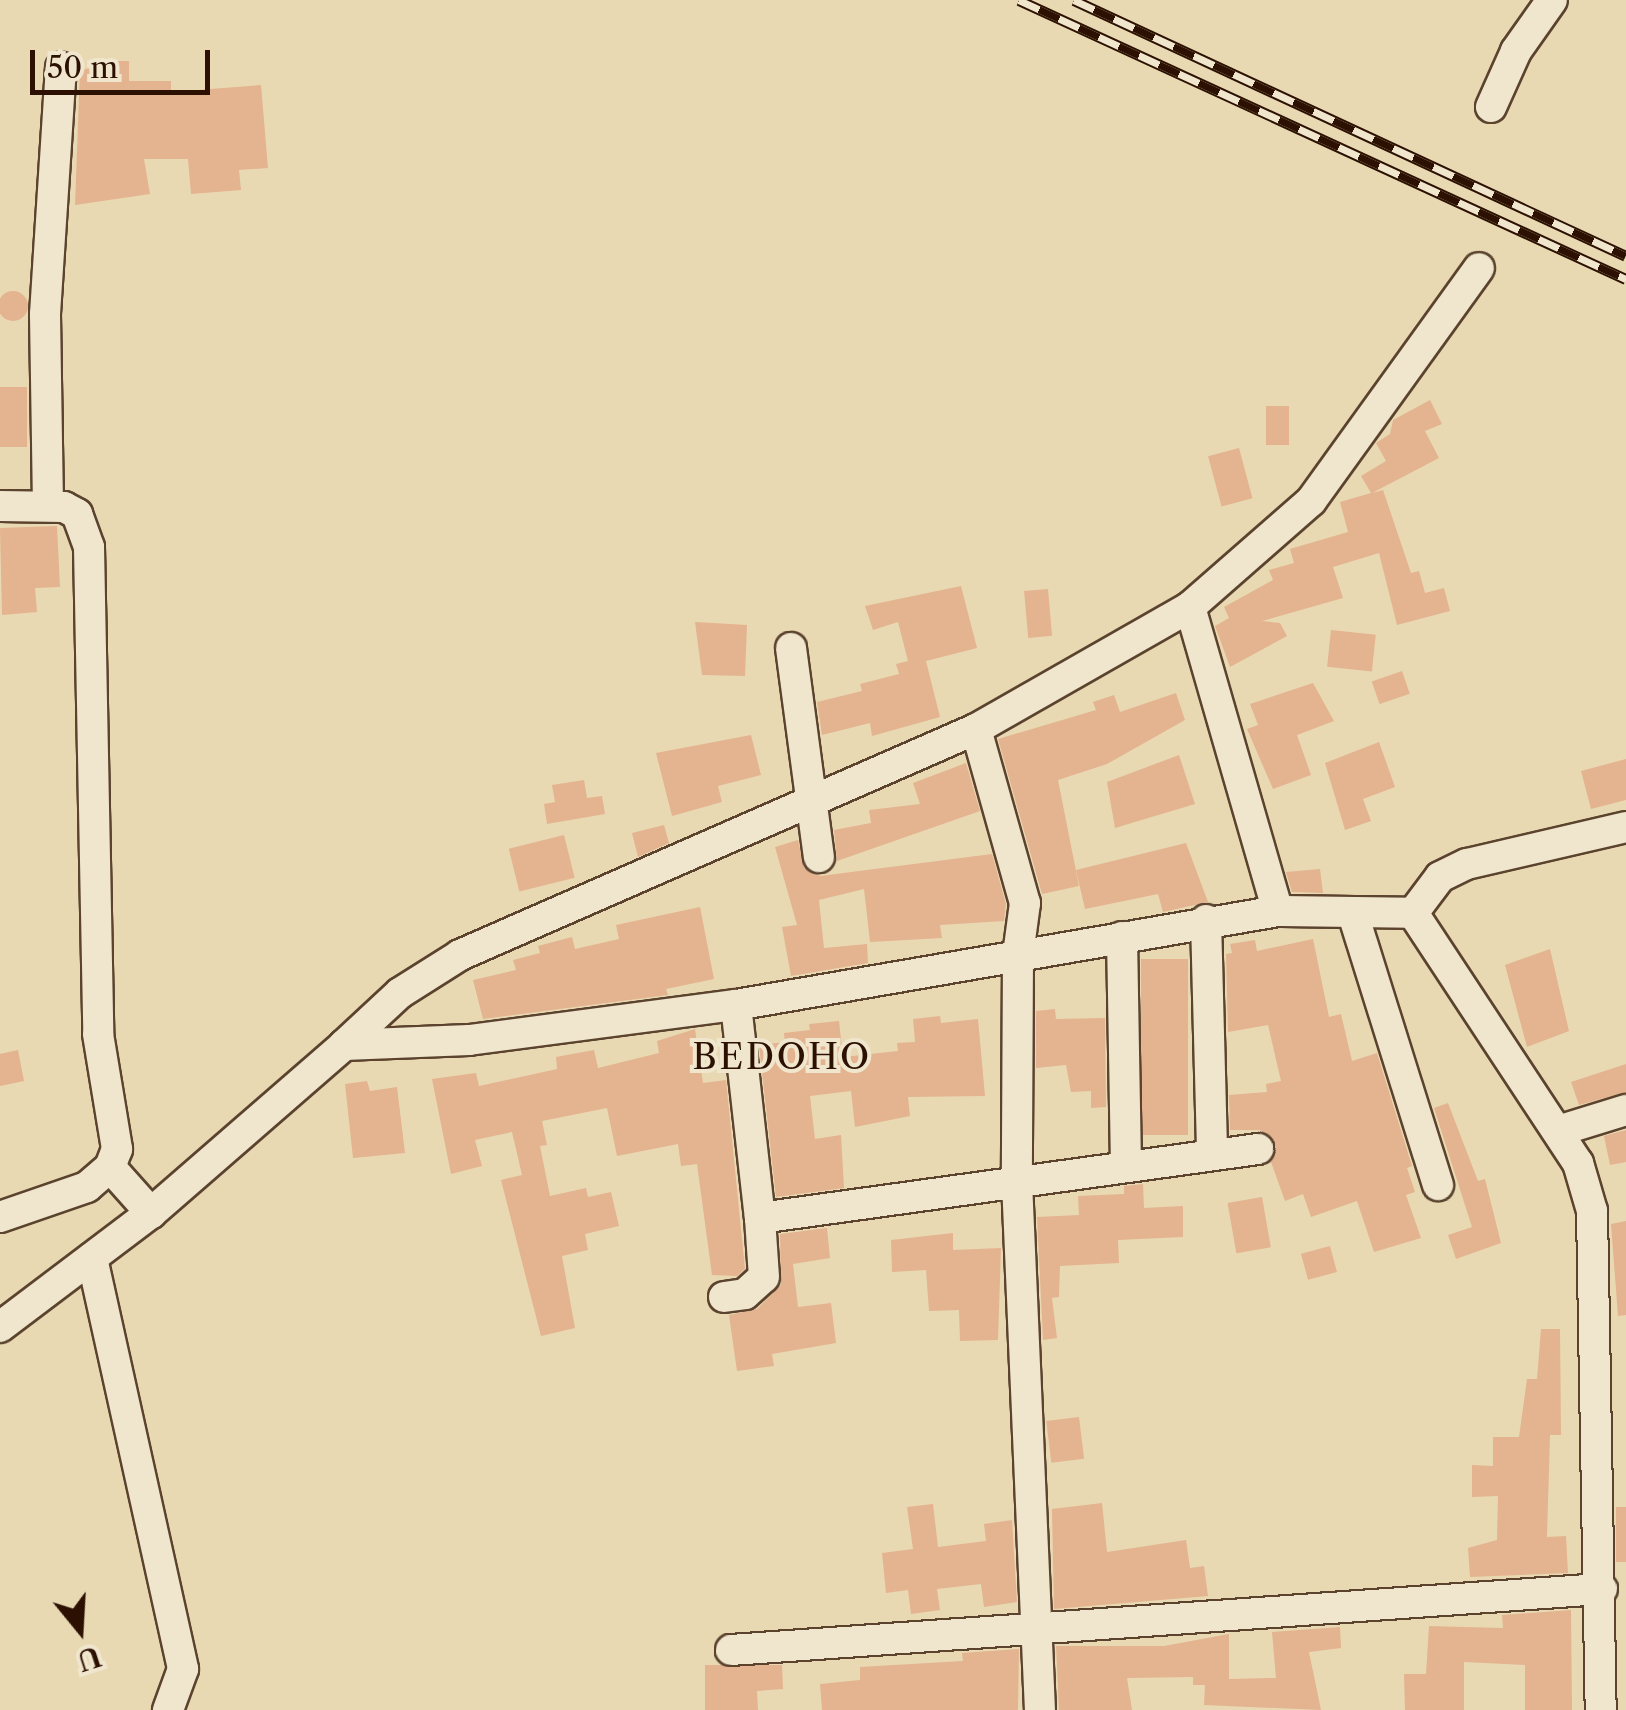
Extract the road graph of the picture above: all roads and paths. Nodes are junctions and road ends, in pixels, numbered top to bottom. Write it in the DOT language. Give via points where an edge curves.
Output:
graph roads {
  1 [pos="1552,0"];
  2 [pos="61,68"];
  3 [pos="1491,107"];
  4 [pos="1479,268"];
  5 [pos="0,506"];
  6 [pos="48,506"];
  7 [pos="1190,608"];
  8 [pos="791,648"];
  9 [pos="976,729"];
  10 [pos="810,805"];
  11 [pos="1626,827"];
  12 [pos="818,857"];
  13 [pos="1278,911"];
  14 [pos="1413,913"];
  15 [pos="1354,917"];
  16 [pos="1206,920"];
  17 [pos="1122,937"];
  18 [pos="1018,954"];
  19 [pos="736,1006"];
  20 [pos="344,1045"];
  21 [pos="1626,1110"];
  22 [pos="1558,1132"];
  23 [pos="1258,1149"];
  24 [pos="1212,1150"];
  25 [pos="1126,1162"];
  26 [pos="1016,1182"];
  27 [pos="1438,1185"];
  28 [pos="134,1193"];
  29 [pos="0,1218"];
  30 [pos="760,1218"];
  31 [pos="92,1258"];
  32 [pos="1612,1283"];
  33 [pos="724,1297"];
  34 [pos="0,1327"];
  35 [pos="1602,1589"];
  36 [pos="1038,1629"];
  37 [pos="731,1650"];
  38 [pos="168,1710"];
  39 [pos="1040,1710"];
  40 [pos="1601,1710"];
  1 -- 3 [label="street" via="1516,51"];
  2 -- 6 [label="street" via="45,314"];
  4 -- 7 [label="street" via="1311,501"];
  5 -- 6 [label="street"];
  6 -- 28 [label="street" via="77,514 89,547 98,1034 117,1149"];
  7 -- 9 [label="street"];
  7 -- 13 [label="street"];
  8 -- 10 [label="street"];
  9 -- 10 [label="street"];
  9 -- 18 [label="street" via="1025,903"];
  10 -- 12 [label="street"];
  10 -- 20 [label="street" via="460,954 400,993"];
  11 -- 14 [label="street" via="1468,864 1440,877"];
  13 -- 15 [label="street"];
  13 -- 16 [label="street"];
  14 -- 15 [label="street"];
  14 -- 22 [label="street"];
  15 -- 27 [label="street"];
  16 -- 17 [label="street"];
  16 -- 24 [label="street"];
  17 -- 18 [label="street"];
  17 -- 25 [label="street"];
  18 -- 19 [label="street"];
  18 -- 26 [label="street"];
  19 -- 20 [label="street" via="469,1040"];
  19 -- 30 [label="street"];
  20 -- 28 [label="street"];
  21 -- 22 [label="street"];
  22 -- 32 [label="street" via="1578,1163"];
  23 -- 24 [label="street"];
  24 -- 25 [label="street"];
  25 -- 26 [label="street"];
  26 -- 30 [label="street"];
  26 -- 36 [label="street"];
  28 -- 29 [label="street" via="87,1187"];
  28 -- 31 [label="street"];
  30 -- 33 [label="street" via="764,1277 745,1294"];
  31 -- 34 [label="street"];
  31 -- 38 [label="street" via="183,1668"];
  32 -- 35 [label="street" via="1594,1509"];
  35 -- 36 [label="street"];
  35 -- 40 [label="street"];
  36 -- 37 [label="street"];
  36 -- 39 [label="street"];
}
